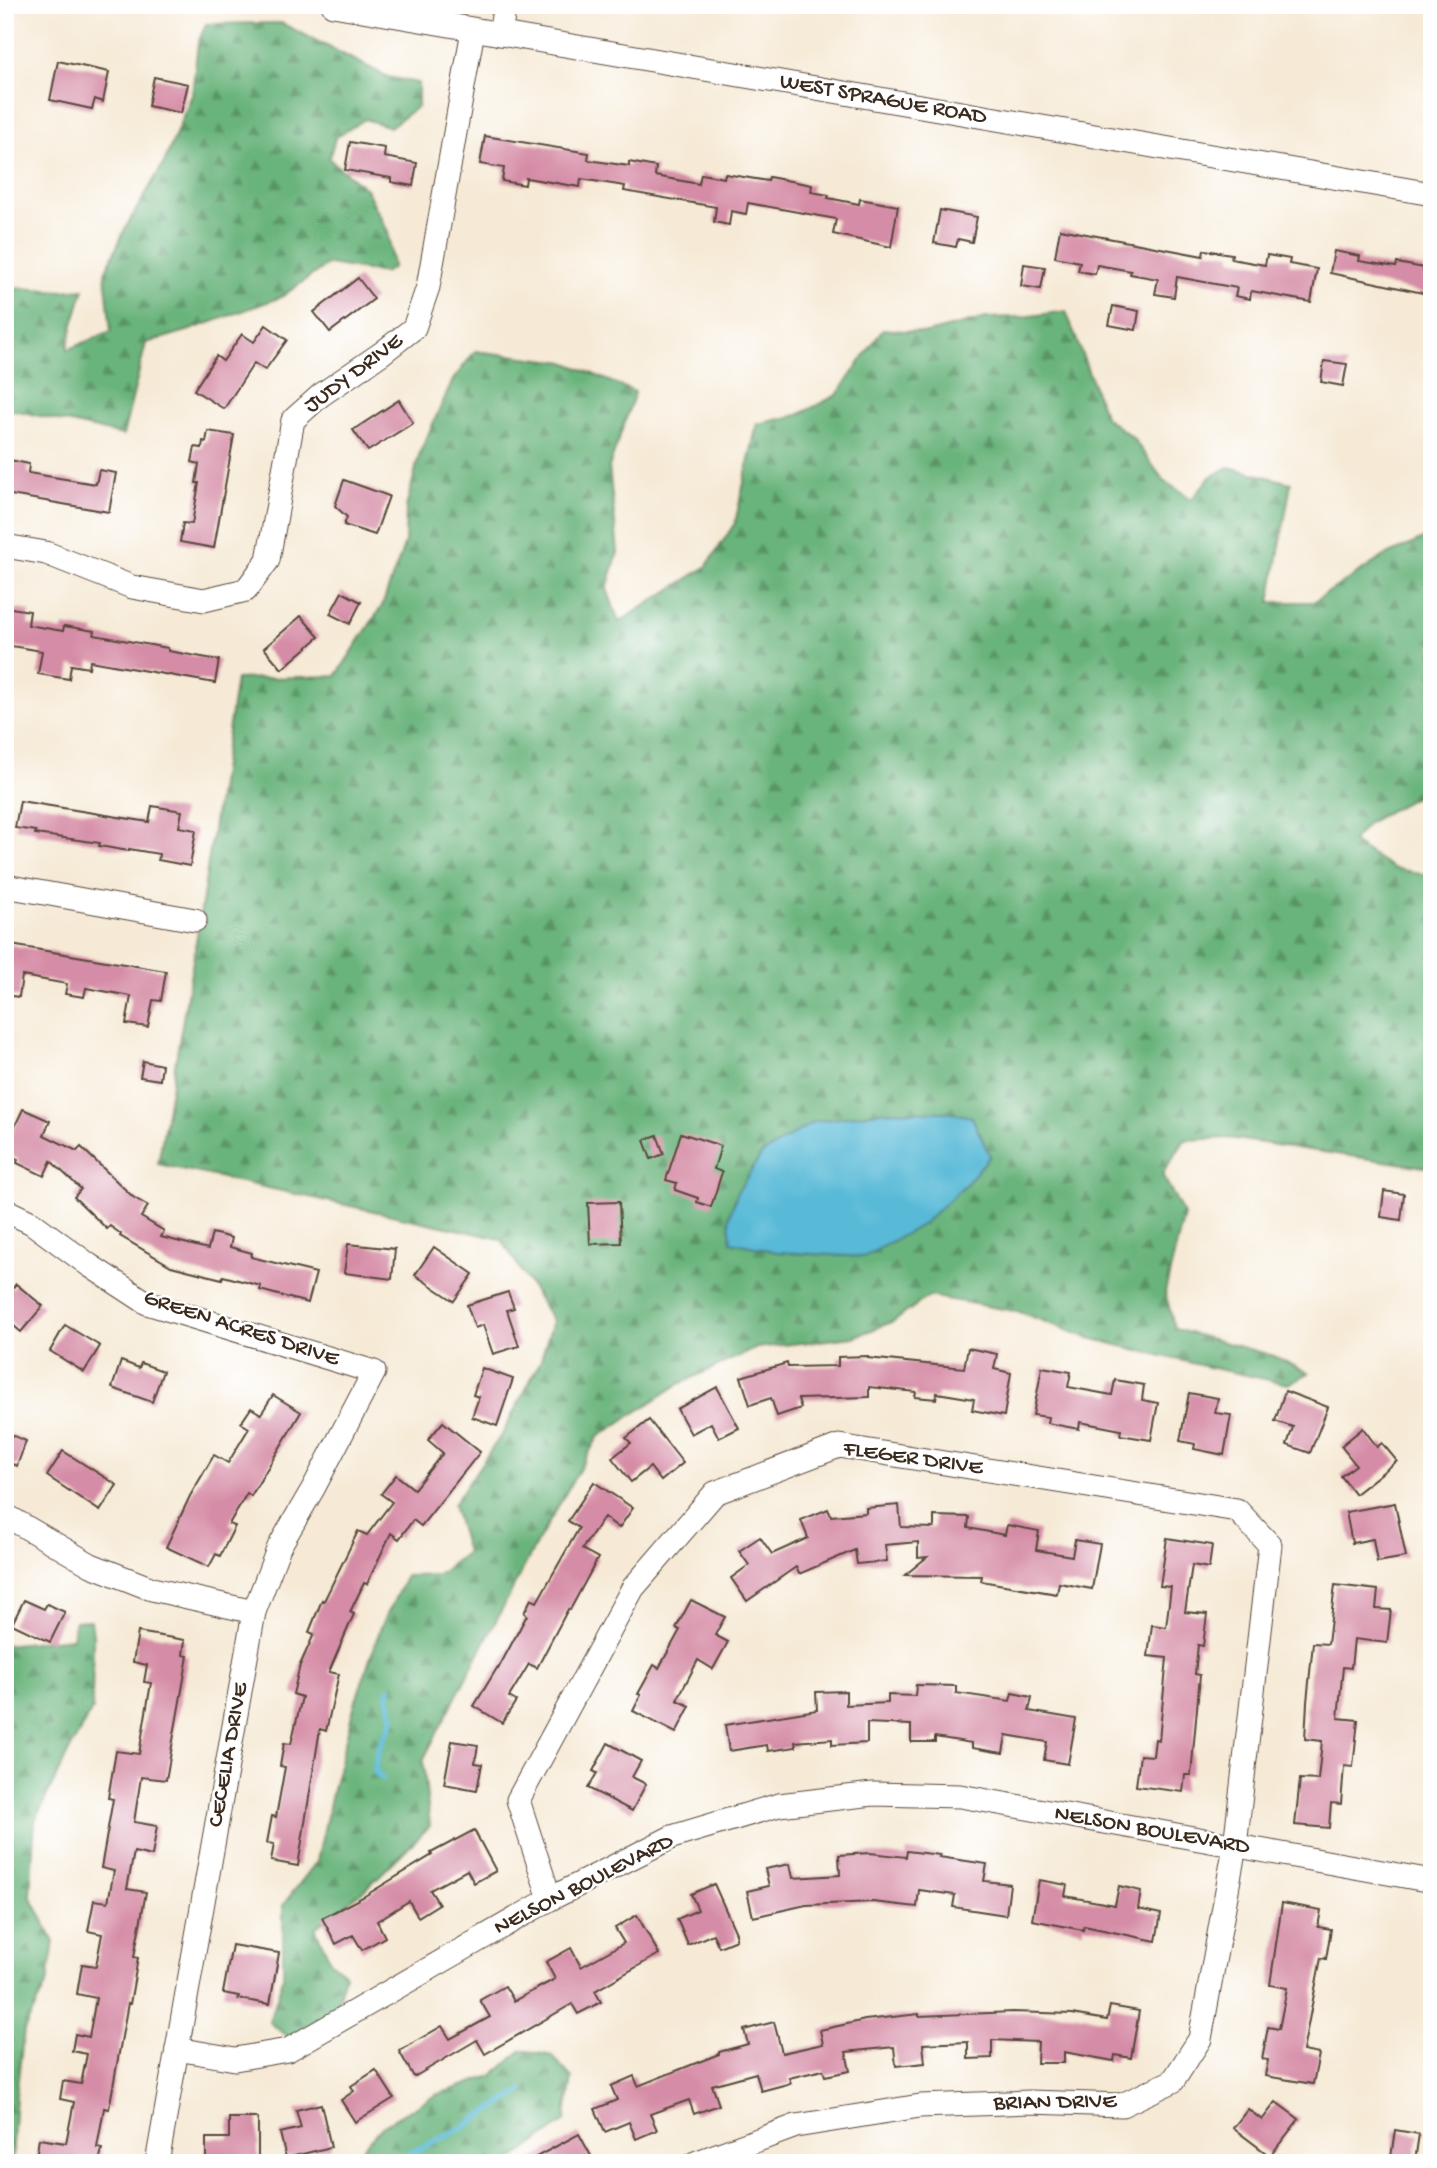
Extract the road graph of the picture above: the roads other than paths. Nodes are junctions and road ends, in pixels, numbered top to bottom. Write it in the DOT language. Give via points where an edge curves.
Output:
graph roads {
  1 [pos="333,5"];
  2 [pos="505,5"];
  3 [pos="473,30"];
  4 [pos="500,34"];
  5 [pos="1432,194"];
  6 [pos="5,546"];
  7 [pos="5,886"];
  8 [pos="195,919"];
  9 [pos="5,1210"];
  10 [pos="374,1372"];
  11 [pos="5,1515"];
  12 [pos="254,1612"];
  13 [pos="1235,1846"];
  14 [pos="1432,1881"];
  15 [pos="550,1899"];
  16 [pos="177,2049"];
  17 [pos="157,2163"];
  18 [pos="695,2163"];
  1 -- 3 [label="street, WEST SPRAGUE ROAD"];
  2 -- 4 [label="street"];
  3 -- 4 [label="street, WEST SPRAGUE ROAD"];
  3 -- 6 [label="street, JUDY DRIVE" via="428,287 414,328 321,395 293,421 268,560 246,590 204,600 132,587 47,553"];
  4 -- 5 [label="street, WEST SPRAGUE ROAD"];
  7 -- 8 [label="street"];
  9 -- 10 [label="street, GREEN ACRES DRIVE" via="32,1223 147,1303"];
  10 -- 12 [label="street, CECELIA DRIVE" via="279,1547"];
  11 -- 12 [label="street" via="91,1564 152,1589"];
  12 -- 16 [label="street, CECELIA DRIVE"];
  13 -- 14 [label="street, NELSON BOULEVARD"];
  13 -- 15 [label="street, NELSON BOULEVARD" via="960,1796 873,1794 779,1805 672,1837"];
  13 -- 15 [label="street, FLEGER DRIVE" via="1270,1545 1237,1510 839,1446 715,1493 632,1588 518,1800"];
  13 -- 18 [label="street, BRIAN DRIVE" via="1200,2039 1173,2081 1122,2105 920,2106 796,2126"];
  15 -- 16 [label="street, NELSON BOULEVARD" via="288,2050 235,2059"];
  16 -- 17 [label="street, CECELIA DRIVE"];
}
